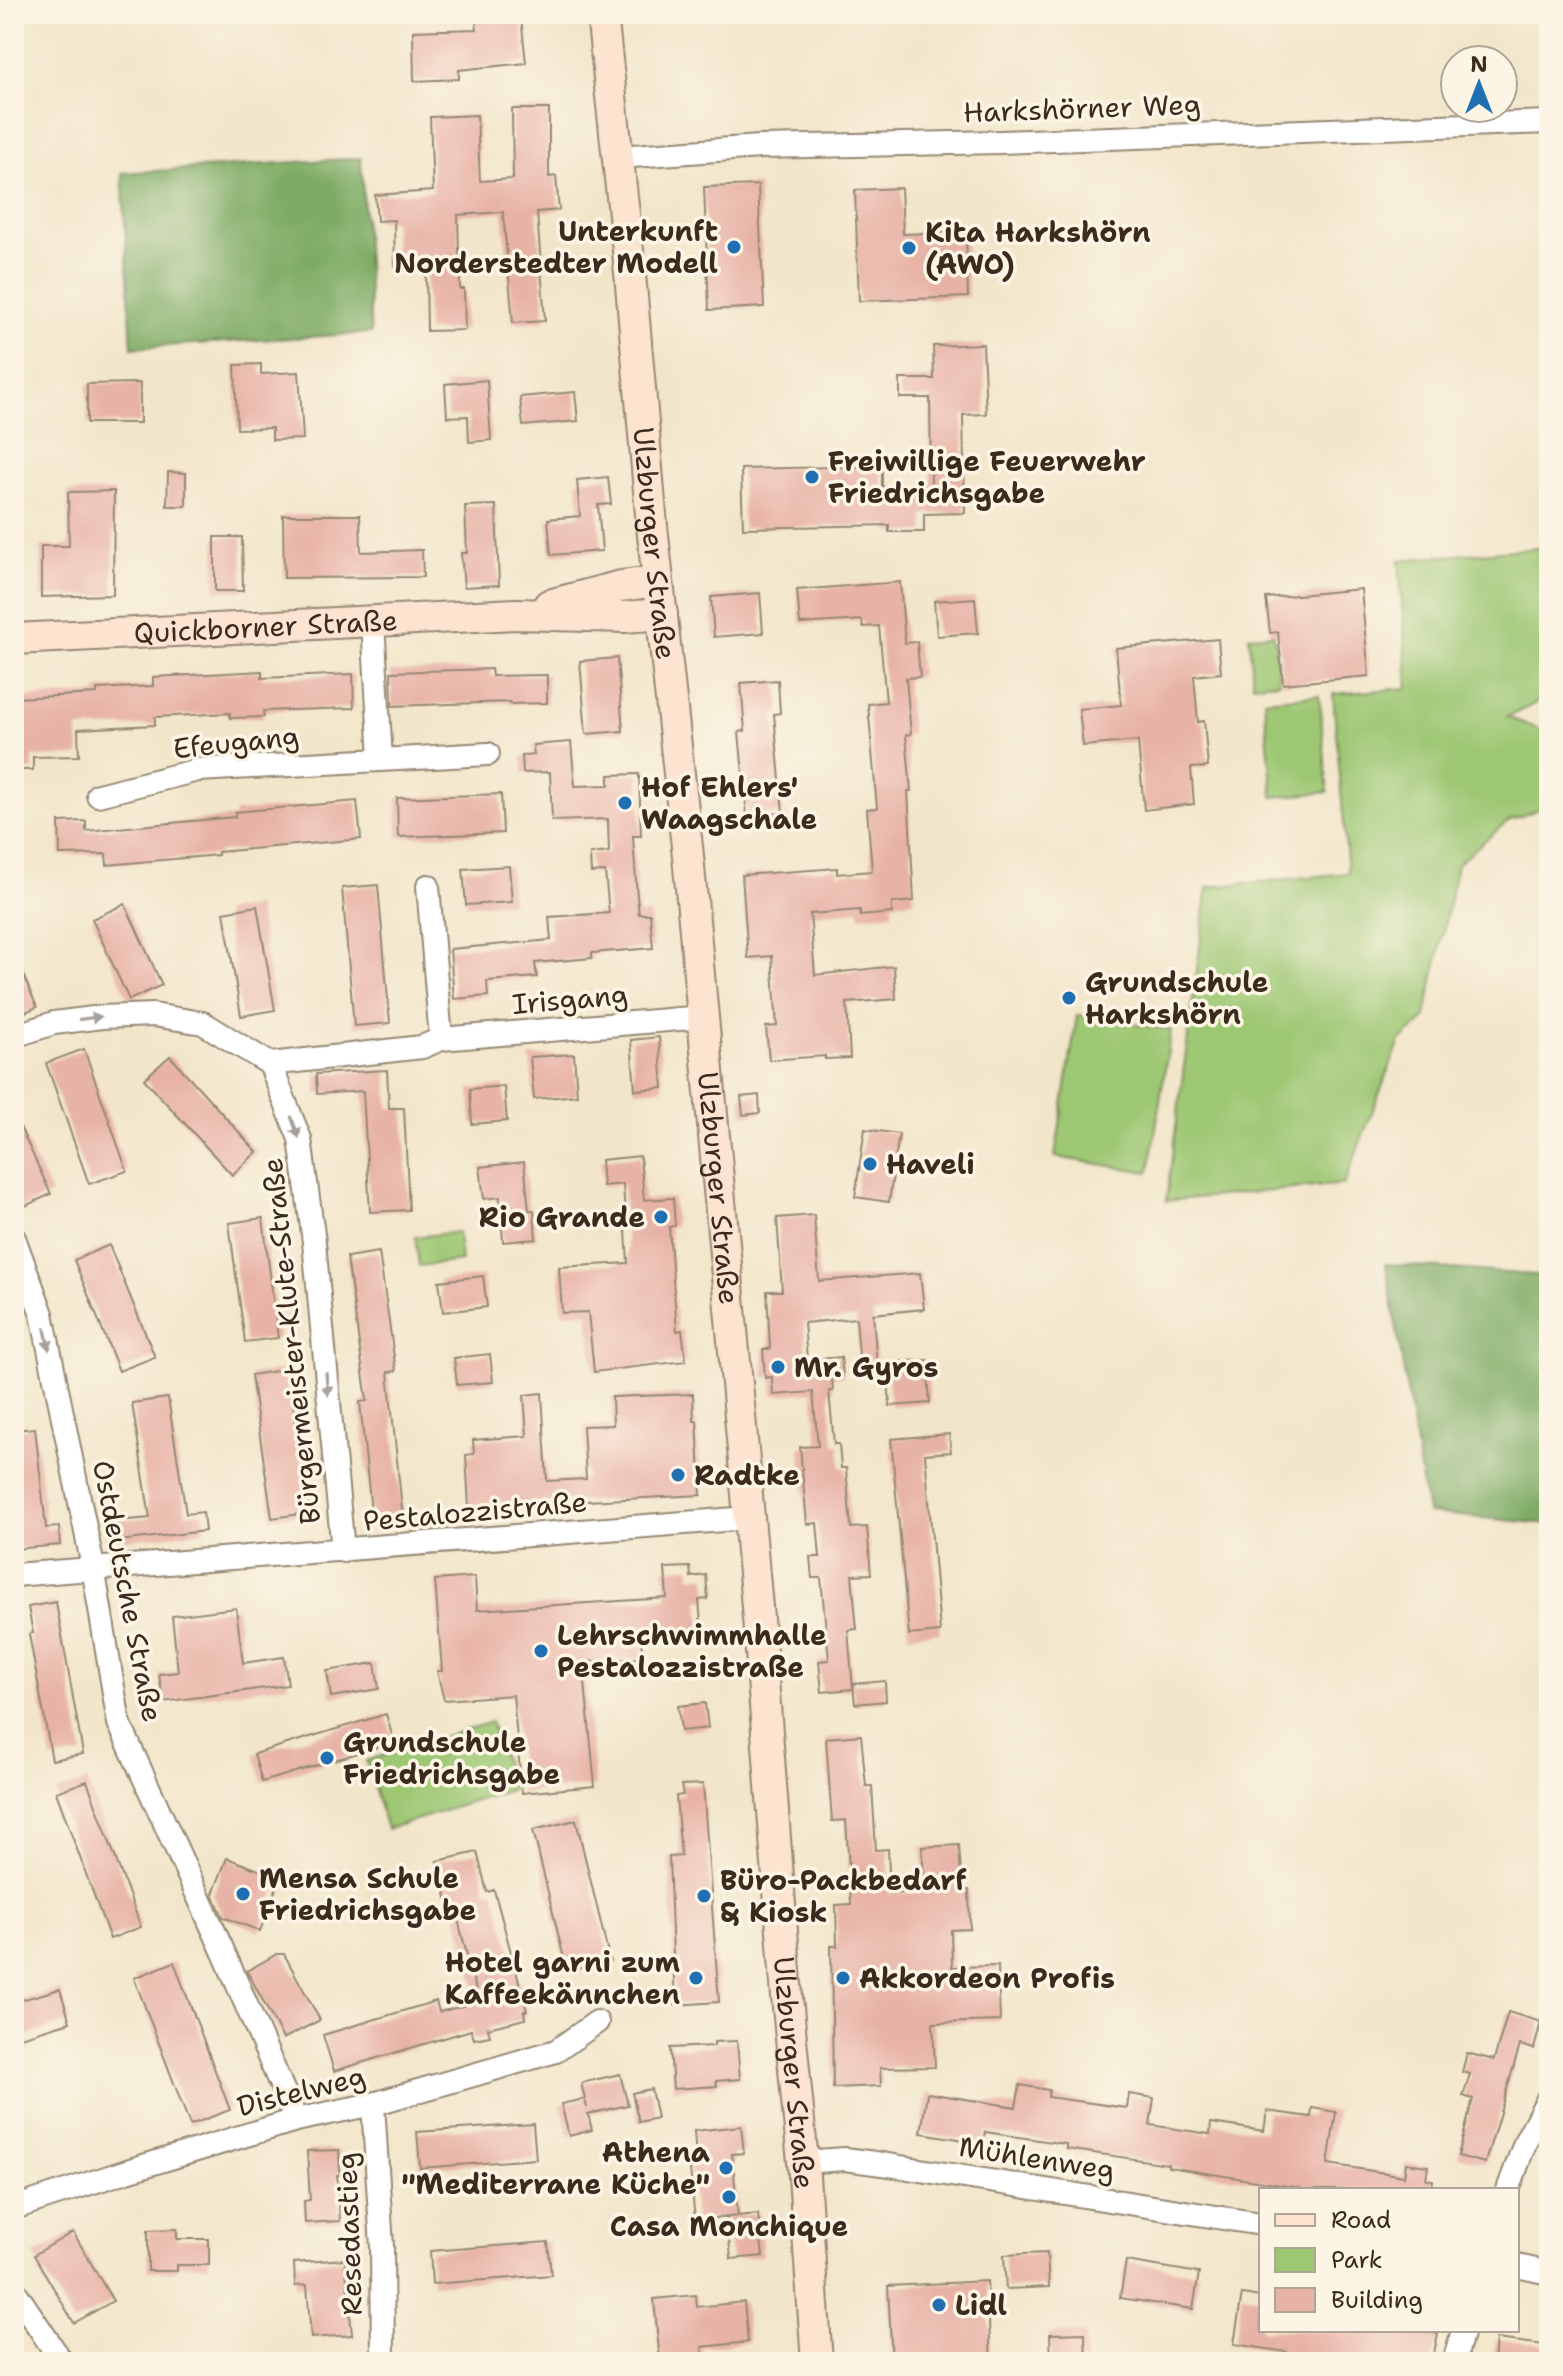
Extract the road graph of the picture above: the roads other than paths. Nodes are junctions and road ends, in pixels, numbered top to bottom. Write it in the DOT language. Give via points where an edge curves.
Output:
graph roads {
  1 [pos="602,14"];
  2 [pos="1549,122"];
  3 [pos="618,157"];
  4 [pos="658,581"];
  5 [pos="516,614"];
  6 [pos="662,614"];
  7 [pos="373,622"];
  8 [pos="14,639"];
  9 [pos="488,754"];
  10 [pos="381,760"];
  11 [pos="98,795"];
  12 [pos="428,886"];
  13 [pos="703,1017"];
  14 [pos="14,1036"];
  15 [pos="441,1039"];
  16 [pos="270,1064"];
  17 [pos="14,1238"];
  18 [pos="749,1518"];
  19 [pos="343,1551"];
  20 [pos="93,1567"];
  21 [pos="14,1575"];
  22 [pos="597,2022"];
  23 [pos="1549,2097"];
  24 [pos="373,2104"];
  25 [pos="296,2120"];
  26 [pos="803,2162"];
  27 [pos="1509,2188"];
  28 [pos="14,2208"];
  29 [pos="1259,2224"];
  30 [pos="1519,2266"];
  31 [pos="1549,2273"];
  32 [pos="14,2290"];
  33 [pos="1462,2332"];
  34 [pos="62,2362"];
  35 [pos="383,2362"];
  36 [pos="817,2362"];
  37 [pos="1454,2362"];
  1 -- 3 [label="main road, Ulzburger Straße"];
  2 -- 3 [label="street, Harkshörner Weg" via="760,147"];
  3 -- 4 [label="main road, Ulzburger Straße"];
  4 -- 5 [label="main road, Quickborner Straße"];
  4 -- 6 [label="main road, Ulzburger Straße"];
  5 -- 6 [label="main road, Quickborner Straße"];
  5 -- 7 [label="main road, Quickborner Straße"];
  6 -- 13 [label="main road, Ulzburger Straße"];
  7 -- 8 [label="main road, Quickborner Straße"];
  7 -- 10 [label="street"];
  9 -- 10 [label="street, Efeugang"];
  10 -- 11 [label="street, Efeugang" via="198,770"];
  12 -- 15 [label="street"];
  13 -- 15 [label="street, Irisgang"];
  13 -- 18 [label="main road, Ulzburger Straße"];
  14 -- 16 [label="street, one-way" via="54,1023 153,1015 203,1023"];
  15 -- 16 [label="street, Irisgang" via="422,1047"];
  16 -- 19 [label="street, Bürgermeister-Klute-Straße, one-way" via="300,1139"];
  17 -- 20 [label="street, Ostdeutsche Straße, one-way" via="42,1314"];
  18 -- 19 [label="street, Pestalozzistraße"];
  18 -- 26 [label="main road, Ulzburger Straße"];
  19 -- 20 [label="street, Pestalozzistraße"];
  20 -- 21 [label="street, Pestalozzistraße"];
  20 -- 25 [label="street, Ostdeutsche Straße" via="119,1723"];
  22 -- 24 [label="street, Distelweg" via="556,2051"];
  23 -- 27 [label="street"];
  24 -- 25 [label="street, Distelweg"];
  24 -- 35 [label="street, Resedastieg"];
  25 -- 28 [label="street, Distelweg"];
  26 -- 29 [label="street, Mühlenweg" via="845,2159 882,2164"];
  26 -- 36 [label="main road, Ulzburger Straße"];
  30 -- 31 [label="street"];
  32 -- 34 [label="street"];
  33 -- 37 [label="street"];
}
